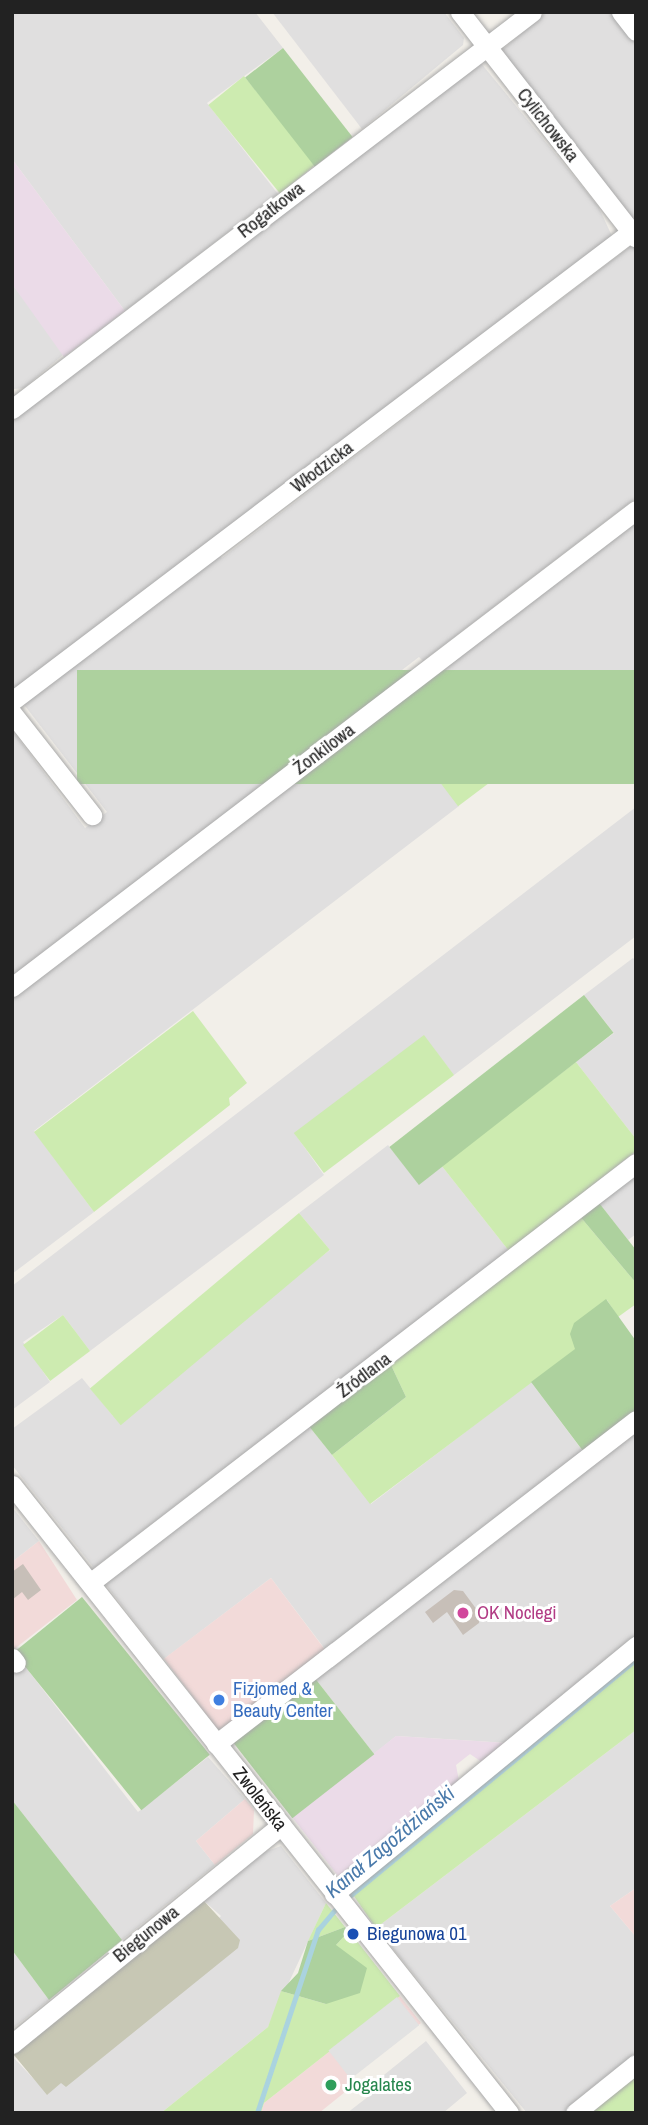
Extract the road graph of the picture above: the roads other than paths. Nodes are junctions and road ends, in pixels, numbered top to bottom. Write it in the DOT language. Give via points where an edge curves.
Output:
graph roads {
  1 [pos="460,12"];
  2 [pos="532,12"];
  3 [pos="621,12"];
  4 [pos="636,31"];
  5 [pos="486,46"];
  6 [pos="633,235"];
  7 [pos="12,409"];
  8 [pos="636,510"];
  9 [pos="12,701"];
  10 [pos="12,713"];
  11 [pos="92,815"];
  12 [pos="12,987"];
  13 [pos="636,1163"];
  14 [pos="636,1420"];
  15 [pos="12,1485"];
  16 [pos="90,1583"];
  17 [pos="636,1646"];
  18 [pos="216,1744"];
  19 [pos="281,1825"];
  20 [pos="340,1901"];
  21 [pos="12,2044"];
  22 [pos="636,2064"];
  23 [pos="509,2113"];
  24 [pos="575,2113"];
  1 -- 5 [label="street, Cylichowska"];
  2 -- 5 [label="street, Rogatkowa"];
  3 -- 4 [label="street"];
  5 -- 6 [label="street, Cylichowska"];
  5 -- 7 [label="street, Rogatkowa"];
  6 -- 9 [label="street, Włodzicka"];
  8 -- 12 [label="street, Żonkilowa"];
  10 -- 11 [label="street"];
  13 -- 16 [label="street, Źródlana"];
  14 -- 18 [label="street"];
  15 -- 16 [label="street, Zwoleńska"];
  16 -- 18 [label="street, Zwoleńska"];
  17 -- 20 [label="street"];
  18 -- 19 [label="street, Zwoleńska"];
  19 -- 20 [label="street, Zwoleńska"];
  19 -- 21 [label="street, Biegunowa"];
  20 -- 23 [label="street, Zwoleńska"];
  22 -- 24 [label="street"];
}
